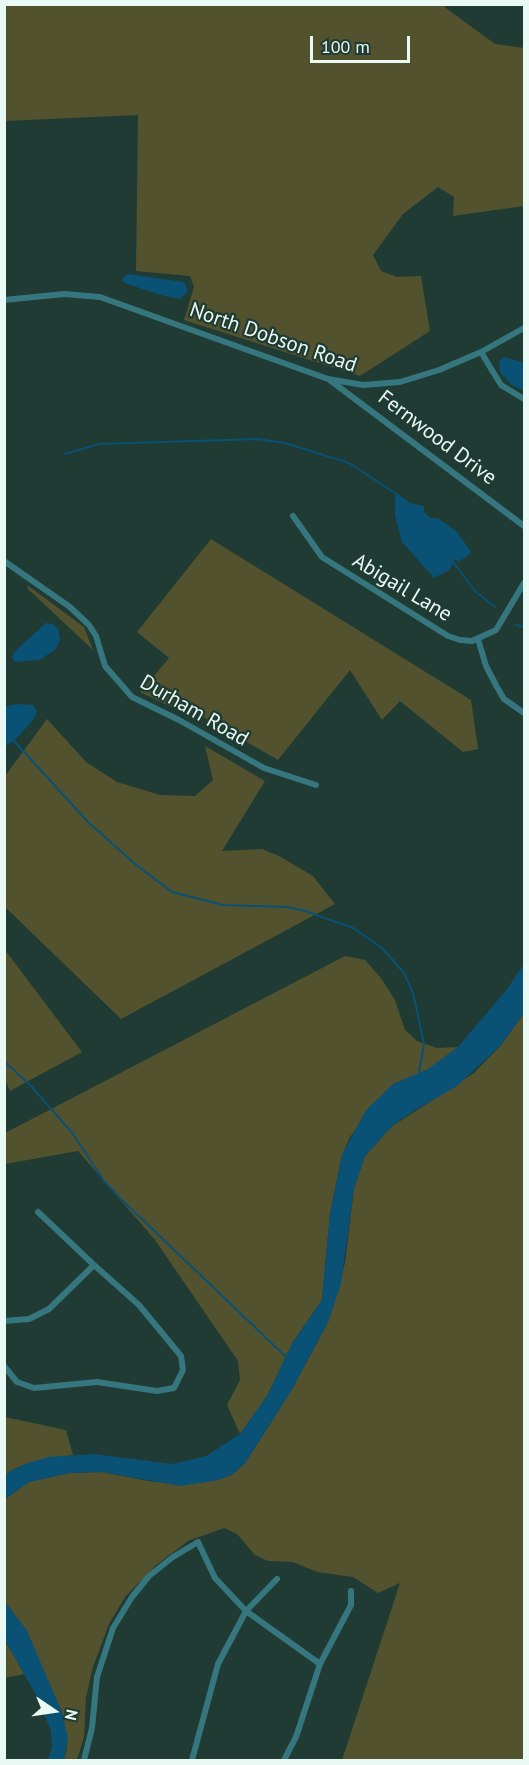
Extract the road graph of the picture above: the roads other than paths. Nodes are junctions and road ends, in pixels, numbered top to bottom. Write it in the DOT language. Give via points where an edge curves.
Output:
graph roads {
  1 [pos="4,300"];
  2 [pos="525,328"];
  3 [pos="482,352"];
  4 [pos="328,378"];
  5 [pos="525,399"];
  6 [pos="293,516"];
  7 [pos="525,525"];
  8 [pos="4,561"];
  9 [pos="525,582"];
  10 [pos="478,639"];
  11 [pos="525,713"];
  12 [pos="316,785"];
  13 [pos="38,1212"];
  14 [pos="94,1265"];
  15 [pos="4,1321"];
  16 [pos="4,1366"];
  17 [pos="277,1579"];
  18 [pos="351,1591"];
  19 [pos="246,1611"];
  20 [pos="320,1664"];
  21 [pos="84,1761"];
  22 [pos="192,1761"];
  23 [pos="284,1761"];
  1 -- 4 [label="street, North Dobson Road" via="64,294 100,297"];
  2 -- 3 [label="street, North Dobson Road"];
  3 -- 4 [label="street, North Dobson Road" via="400,382 363,385"];
  3 -- 5 [label="street" via="501,385"];
  4 -- 7 [label="street, Fernwood Drive"];
  6 -- 10 [label="street, Abigail Lane" via="318,553 336,567 448,636"];
  8 -- 12 [label="street, Durham Road" via="89,625 105,666 132,697 255,764"];
  9 -- 10 [label="street" via="496,630"];
  10 -- 11 [label="street" via="486,666 504,699"];
  13 -- 14 [label="street"];
  14 -- 15 [label="street" via="49,1309 29,1319"];
  14 -- 16 [label="street" via="140,1305 177,1351 183,1370 174,1388 161,1391 97,1383 34,1388 17,1382"];
  17 -- 19 [label="street"];
  18 -- 20 [label="street" via="351,1605"];
  19 -- 20 [label="street"];
  19 -- 21 [label="street" via="215,1578 198,1542 149,1576 112,1628 97,1677"];
  19 -- 22 [label="street" via="218,1664"];
  20 -- 23 [label="street"];
}
